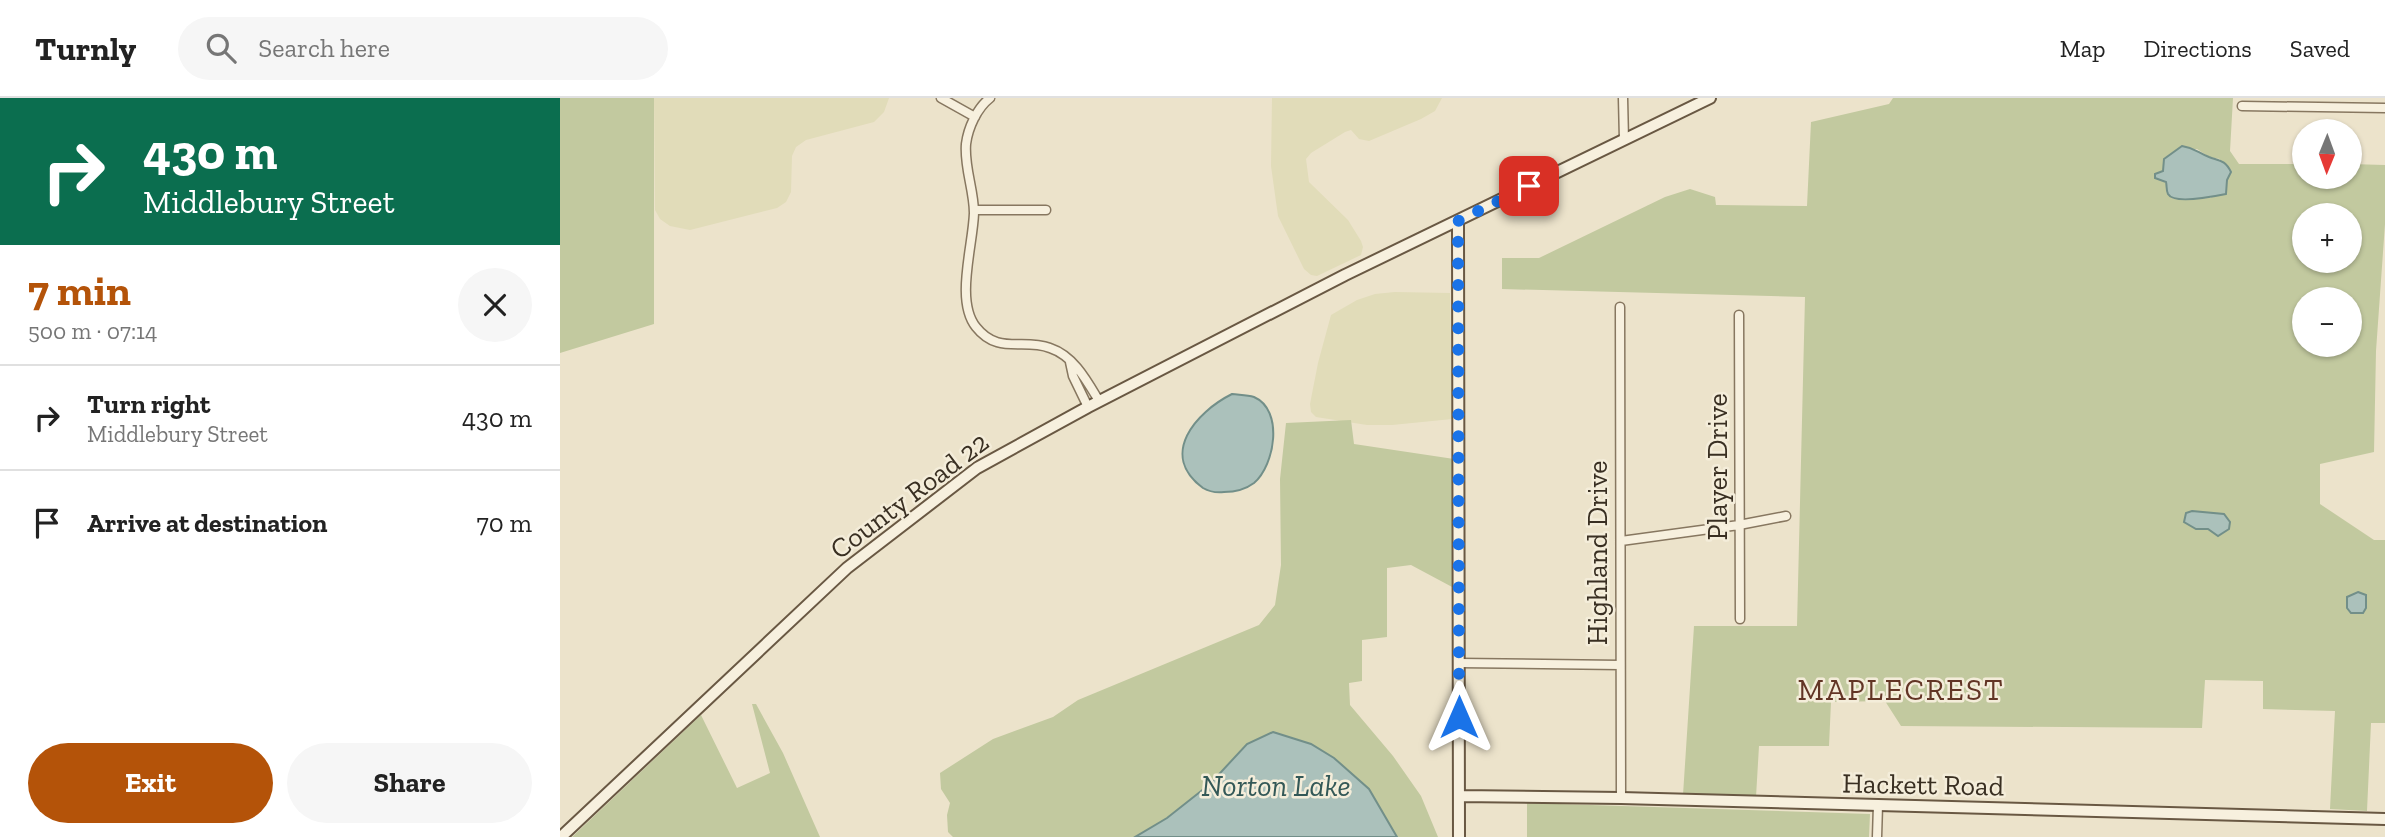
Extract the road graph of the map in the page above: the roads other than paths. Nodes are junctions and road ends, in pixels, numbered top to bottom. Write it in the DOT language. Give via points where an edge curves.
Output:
graph roads {
  1 [pos="941,98"];
  2 [pos="990,98"];
  3 [pos="1623,98"];
  4 [pos="1710,98"];
  5 [pos="2242,106"];
  6 [pos="2385,108"];
  7 [pos="975,117"];
  8 [pos="1624,140"];
  9 [pos="974,209"];
  10 [pos="1046,209"];
  11 [pos="1458,221"];
  12 [pos="1620,307"];
  13 [pos="1739,315"];
  14 [pos="1070,362"];
  15 [pos="1099,401"];
  16 [pos="1088,407"];
  17 [pos="1786,516"];
  18 [pos="1739,525"];
  19 [pos="1620,541"];
  20 [pos="1740,619"];
  21 [pos="1460,663"];
  22 [pos="1619,664"];
  23 [pos="1459,796"];
  24 [pos="1620,798"];
  25 [pos="1878,805"];
  26 [pos="2385,819"];
  27 [pos="561,837"];
  28 [pos="1459,837"];
  29 [pos="1877,837"];
  1 -- 7 [label="street"];
  2 -- 7 [label="street"];
  3 -- 8 [label="street"];
  4 -- 8 [label="street, County Road 22"];
  5 -- 6 [label="street"];
  7 -- 9 [label="street" via="966,146"];
  8 -- 11 [label="street, County Road 22"];
  9 -- 10 [label="street"];
  9 -- 14 [label="street" via="964,291 970,319 999,344 1050,348"];
  11 -- 15 [label="street, County Road 22"];
  11 -- 21 [label="street"];
  12 -- 19 [label="street, Highland Drive"];
  13 -- 18 [label="street, Player Drive"];
  14 -- 15 [label="street" via="1082,371"];
  14 -- 16 [label="street"];
  15 -- 16 [label="street, County Road 22"];
  16 -- 27 [label="street, County Road 22" via="977,468 867,552"];
  17 -- 18 [label="street"];
  18 -- 19 [label="street"];
  18 -- 20 [label="street, Player Drive"];
  19 -- 22 [label="street, Highland Drive"];
  21 -- 22 [label="street"];
  21 -- 23 [label="street"];
  22 -- 24 [label="street, Highland Drive"];
  23 -- 24 [label="street, Hackett Road"];
  23 -- 28 [label="street"];
  24 -- 25 [label="street, Hackett Road"];
  25 -- 26 [label="street, Hackett Road"];
  25 -- 29 [label="street"];
}
